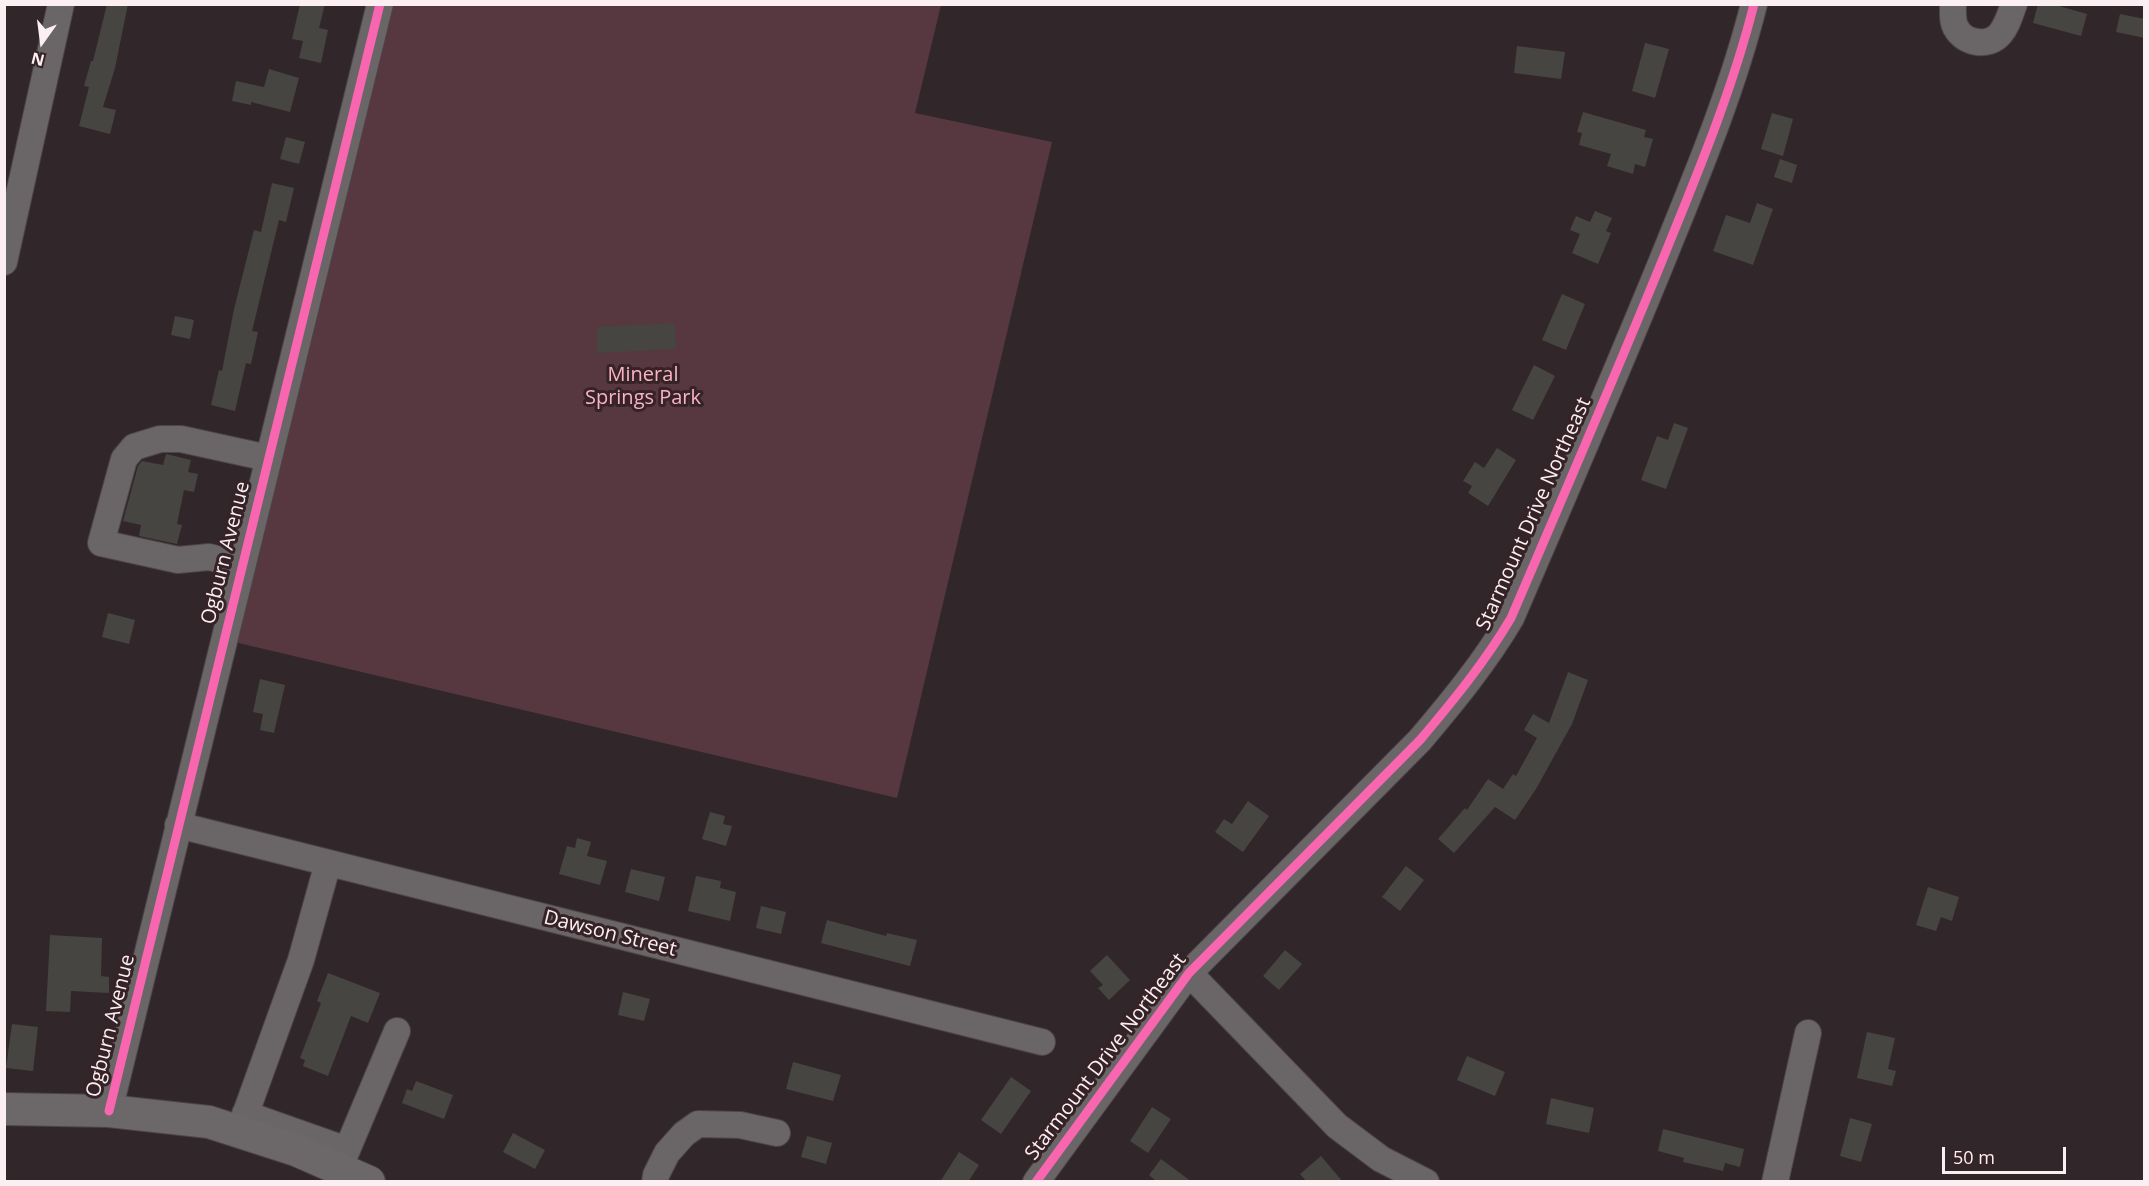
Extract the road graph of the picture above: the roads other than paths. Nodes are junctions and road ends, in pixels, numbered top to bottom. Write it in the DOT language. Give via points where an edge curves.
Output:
graph roads {
  1 [pos="61,4"];
  2 [pos="380,4"];
  3 [pos="1754,4"];
  4 [pos="1953,4"];
  5 [pos="2014,4"];
  6 [pos="4,262"];
  7 [pos="268,458"];
  8 [pos="242,565"];
  9 [pos="178,825"];
  10 [pos="328,863"];
  11 [pos="1189,973"];
  12 [pos="397,1031"];
  13 [pos="1808,1033"];
  14 [pos="1042,1042"];
  15 [pos="4,1109"];
  16 [pos="109,1111"];
  17 [pos="242,1123"];
  18 [pos="777,1133"];
  19 [pos="343,1159"];
  20 [pos="369,1182"];
  21 [pos="655,1182"];
  22 [pos="1036,1182"];
  23 [pos="1426,1182"];
  24 [pos="1775,1182"];
  1 -- 6 [label="street"];
  2 -- 7 [label="street, Ogburn Avenue"];
  3 -- 11 [label="street, Starmount Drive Northeast" via="1732,81 1683,210 1614,380 1511,618 1496,644 1420,740"];
  4 -- 5 [label="street" via="1954,25 1973,42 1992,41 2000,35"];
  7 -- 8 [label="street, Ogburn Avenue"];
  7 -- 8 [label="street" via="181,439 160,439 134,447 124,459 101,543 178,560 209,557"];
  8 -- 9 [label="street, Ogburn Avenue"];
  9 -- 10 [label="street, Dawson Street"];
  9 -- 16 [label="street, Ogburn Avenue"];
  10 -- 14 [label="street, Dawson Street"];
  10 -- 17 [label="street" via="301,960"];
  11 -- 22 [label="street, Starmount Drive Northeast"];
  11 -- 23 [label="street" via="1337,1126 1381,1159"];
  12 -- 19 [label="street"];
  13 -- 24 [label="street"];
  15 -- 16 [label="main road"];
  16 -- 17 [label="main road"];
  17 -- 19 [label="main road" via="296,1150"];
  18 -- 21 [label="street" via="740,1125 698,1124 667,1153"];
  19 -- 20 [label="main road"];
}
